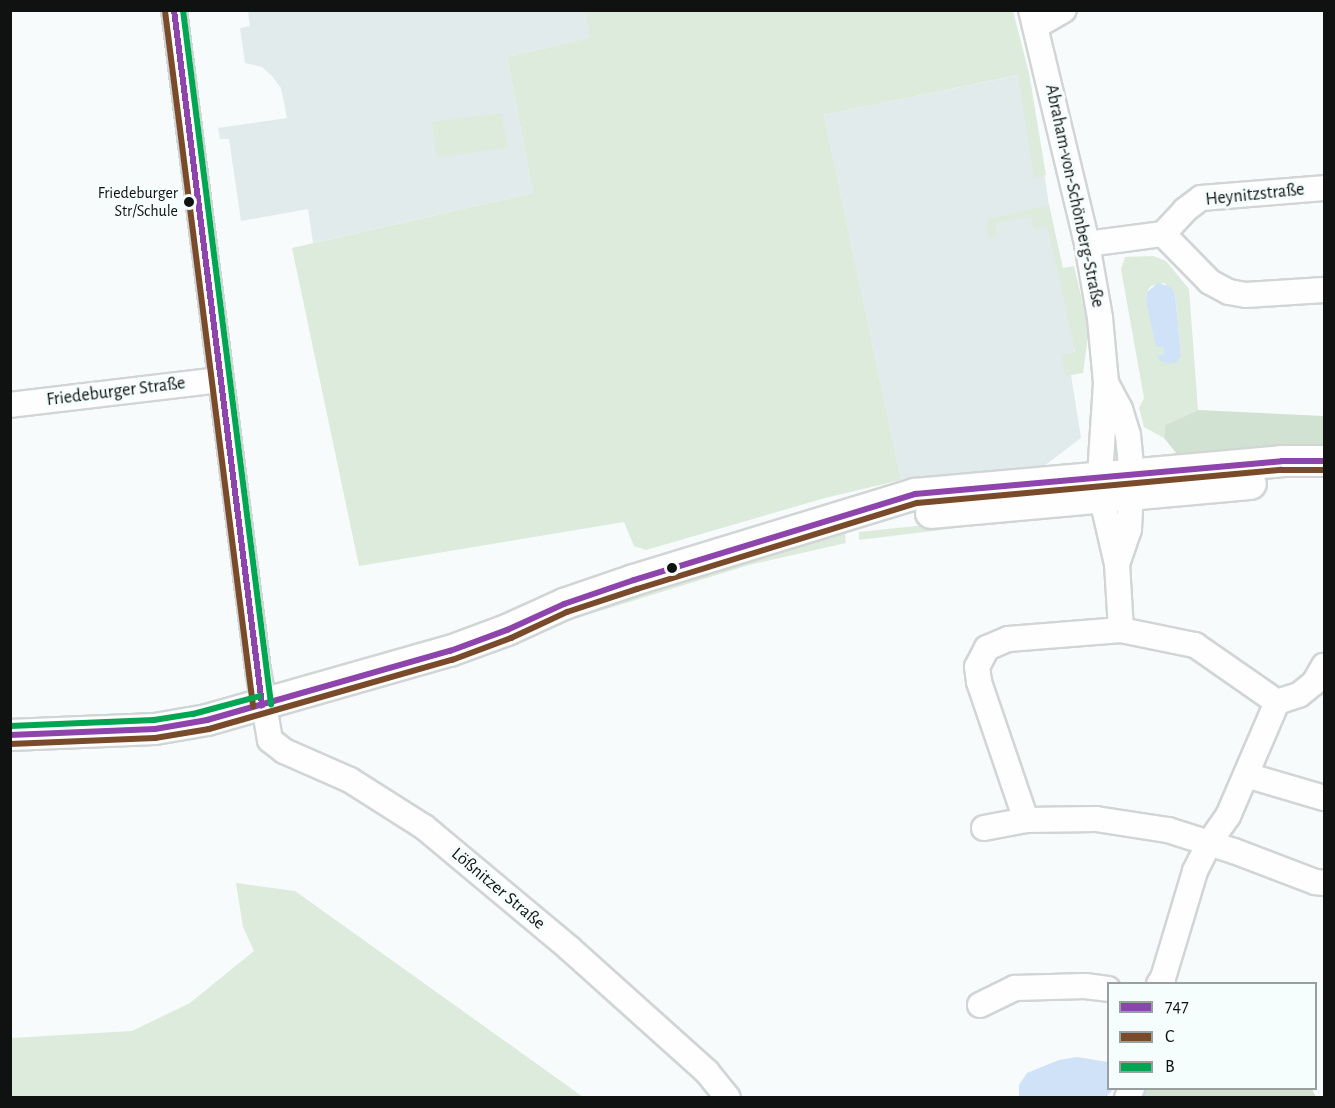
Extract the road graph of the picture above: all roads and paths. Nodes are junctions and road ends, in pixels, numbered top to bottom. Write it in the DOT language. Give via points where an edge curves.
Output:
graph roads {
  1 [pos="174,10"];
  2 [pos="1064,10"];
  3 [pos="1034,18"];
  4 [pos="1324,188"];
  5 [pos="1162,234"];
  6 [pos="1087,244"];
  7 [pos="1324,290"];
  8 [pos="221,380"];
  9 [pos="1106,383"];
  10 [pos="10,405"];
  11 [pos="1324,461"];
  12 [pos="1324,477"];
  13 [pos="1131,485"];
  14 [pos="1101,488"];
  15 [pos="1117,564"];
  16 [pos="1121,630"];
  17 [pos="1324,666"];
  18 [pos="1277,702"];
  19 [pos="262,705"];
  20 [pos="10,735"];
  21 [pos="1246,775"];
  22 [pos="1324,798"];
  23 [pos="1026,820"];
  24 [pos="984,828"];
  25 [pos="1209,843"];
  26 [pos="1324,883"];
  27 [pos="1160,982"];
  28 [pos="1107,989"];
  29 [pos="981,1005"];
  30 [pos="728,1098"];
  1 -- 8 [label="street"];
  2 -- 3 [label="street"];
  3 -- 6 [label="street, Abraham-von-Schönberg-Straße"];
  4 -- 5 [label="street, Heynitzstraße" via="1201,198"];
  5 -- 6 [label="street"];
  5 -- 7 [label="street" via="1210,282 1229,292 1246,295"];
  6 -- 9 [label="street, Abraham-von-Schönberg-Straße"];
  8 -- 10 [label="street, Friedeburger Straße"];
  8 -- 19 [label="street"];
  9 -- 13 [label="street, Abraham-von-Schönberg-Straße" via="1128,435"];
  9 -- 14 [label="street, Abraham-von-Schönberg-Straße"];
  11 -- 13 [label="main road" via="1282,461"];
  12 -- 13 [label="main road"];
  13 -- 14 [label="main road"];
  13 -- 15 [label="street, Abraham-von-Schönberg-Straße" via="1129,529"];
  14 -- 15 [label="street, Abraham-von-Schönberg-Straße"];
  14 -- 19 [label="main road" via="812,526 624,583 450,651"];
  15 -- 16 [label="street"];
  16 -- 18 [label="street" via="1195,645"];
  16 -- 23 [label="street" via="1008,639 987,648 977,667"];
  17 -- 18 [label="street" via="1314,683 1299,696"];
  18 -- 21 [label="street"];
  19 -- 20 [label="main road" via="155,729"];
  19 -- 30 [label="street, Lößnitzer Straße" via="275,746 350,780 424,827 569,948 707,1072"];
  21 -- 22 [label="street"];
  21 -- 25 [label="street" via="1228,816"];
  23 -- 24 [label="street"];
  23 -- 25 [label="street" via="1096,819 1168,830"];
  25 -- 26 [label="street"];
  25 -- 27 [label="street" via="1195,871"];
  28 -- 29 [label="street" via="1015,988"];
}
